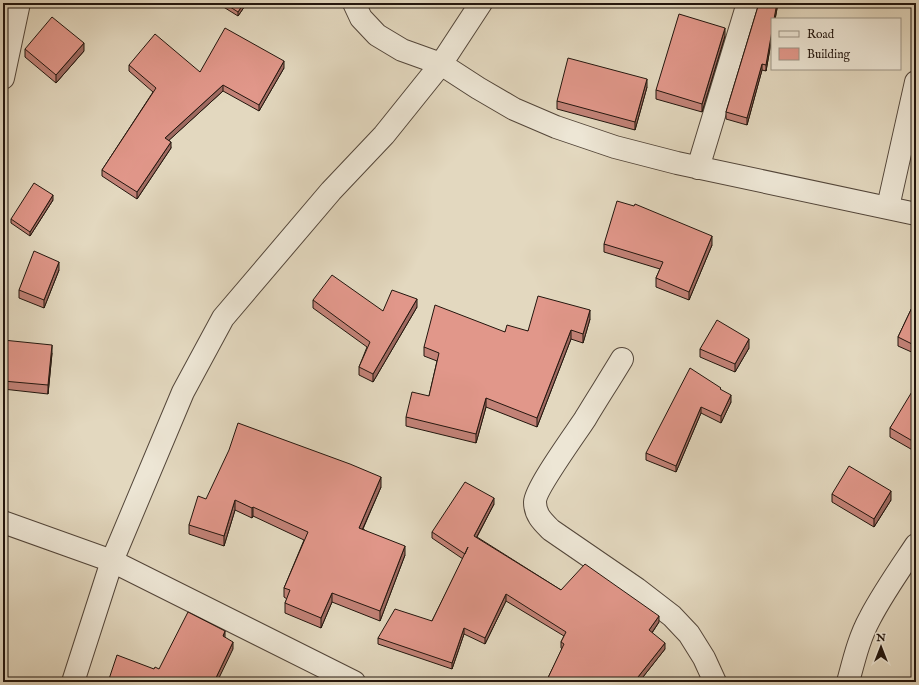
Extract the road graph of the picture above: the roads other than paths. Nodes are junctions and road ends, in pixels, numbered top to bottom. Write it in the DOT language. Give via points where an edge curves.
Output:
graph roads {
  1 [pos="19,3"];
  2 [pos="354,3"];
  3 [pos="481,3"];
  4 [pos="748,3"];
  5 [pos="441,64"];
  6 [pos="3,78"];
  7 [pos="916,82"];
  8 [pos="698,168"];
  9 [pos="888,207"];
  10 [pos="916,214"];
  11 [pos="622,359"];
  12 [pos="3,522"];
  13 [pos="916,545"];
  14 [pos="112,561"];
  15 [pos="350,681"];
  16 [pos="73,682"];
  17 [pos="715,682"];
  18 [pos="848,682"];
  1 -- 6 [label="street"];
  2 -- 5 [label="street" via="361,18 378,35 402,50"];
  3 -- 5 [label="street"];
  4 -- 8 [label="street"];
  5 -- 8 [label="street" via="514,109 556,127 615,147"];
  5 -- 14 [label="street" via="384,135 331,191 223,318 183,392"];
  7 -- 9 [label="street"];
  8 -- 9 [label="street"];
  9 -- 10 [label="street"];
  11 -- 17 [label="street" via="548,474 535,500 536,512 551,530 672,616 689,634"];
  12 -- 14 [label="street"];
  13 -- 18 [label="street" via="869,619 856,650"];
  14 -- 15 [label="street"];
  14 -- 16 [label="street"];
}
